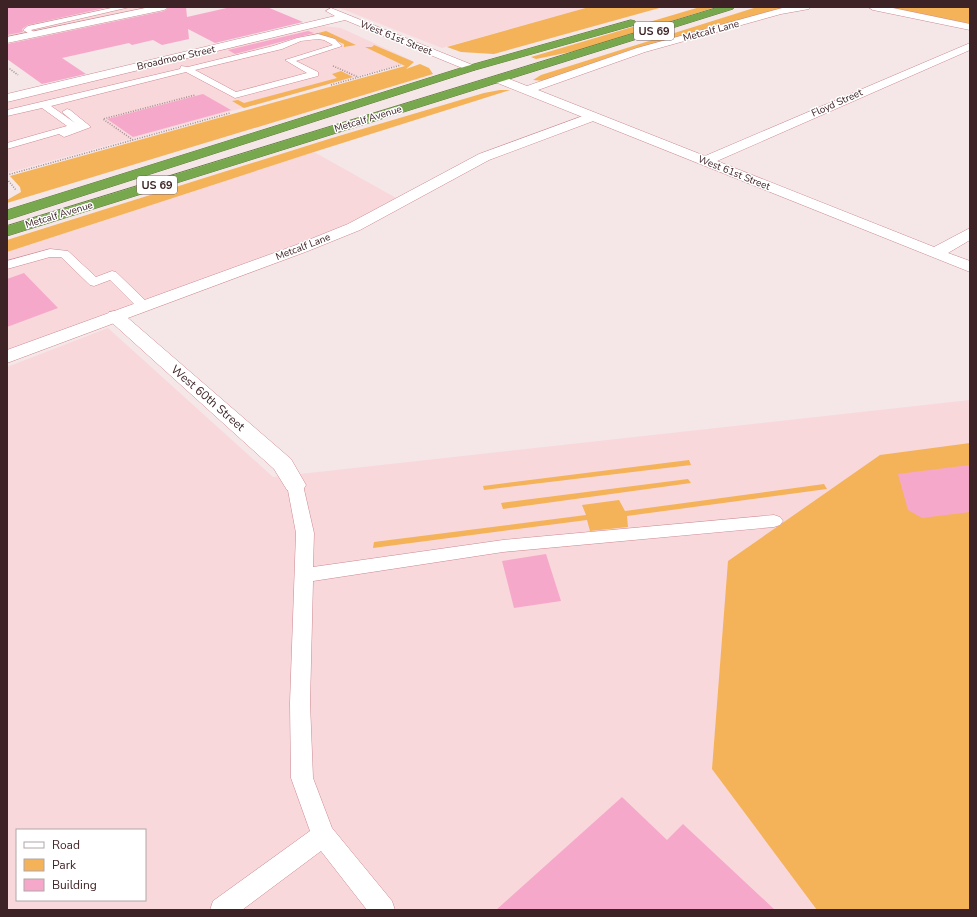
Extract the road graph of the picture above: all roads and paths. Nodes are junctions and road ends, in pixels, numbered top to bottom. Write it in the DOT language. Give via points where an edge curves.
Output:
graph roads {
  1 [pos="126,7"];
  2 [pos="164,7"];
  3 [pos="321,7"];
  4 [pos="729,7"];
  5 [pos="804,7"];
  6 [pos="874,7"];
  7 [pos="345,17"];
  8 [pos="641,20"];
  9 [pos="970,26"];
  10 [pos="33,34"];
  11 [pos="7,40"];
  12 [pos="970,46"];
  13 [pos="579,54"];
  14 [pos="168,59"];
  15 [pos="401,65"];
  16 [pos="7,67"];
  17 [pos="470,68"];
  18 [pos="10,69"];
  19 [pos="186,70"];
  20 [pos="499,79"];
  21 [pos="327,86"];
  22 [pos="528,90"];
  23 [pos="195,95"];
  24 [pos="11,97"];
  25 [pos="54,103"];
  26 [pos="44,105"];
  27 [pos="30,107"];
  28 [pos="236,112"];
  29 [pos="7,113"];
  30 [pos="591,117"];
  31 [pos="307,138"];
  32 [pos="134,140"];
  33 [pos="7,147"];
  34 [pos="705,161"];
  35 [pos="7,175"];
  36 [pos="7,179"];
  37 [pos="15,193"];
  38 [pos="7,215"];
  39 [pos="7,231"];
  40 [pos="970,233"];
  41 [pos="936,253"];
  42 [pos="7,265"];
  43 [pos="970,267"];
  44 [pos="144,306"];
  45 [pos="115,316"];
  46 [pos="7,357"];
  47 [pos="295,485"];
  48 [pos="774,521"];
  49 [pos="304,575"];
  50 [pos="323,835"];
  51 [pos="222,910"];
  52 [pos="383,910"];
  1 -- 10 [label="lane" via="28,28 27,30"];
  2 -- 10 [label="street"];
  3 -- 7 [label="street, West 61st Street"];
  4 -- 13 [label="highway, Metcalf Avenue / US 69"];
  5 -- 22 [label="street, Metcalf Lane" via="780,11 641,50"];
  6 -- 9 [label="street"];
  7 -- 14 [label="street, Broadmoor Street"];
  7 -- 17 [label="street, West 61st Street"];
  8 -- 17 [label="highway, Metcalf Avenue / US 69"];
  10 -- 11 [label="street"];
  12 -- 34 [label="street, Floyd Street"];
  13 -- 17 [label="highway" via="534,62"];
  13 -- 20 [label="highway, Metcalf Avenue / US 69"];
  14 -- 19 [label="lane"];
  14 -- 24 [label="street, Broadmoor Street"];
  15 -- 21 [label="path"];
  16 -- 18 [label="path"];
  17 -- 31 [label="highway" via="473,74 466,80 417,95"];
  17 -- 38 [label="highway, Metcalf Avenue / US 69"];
  19 -- 19 [label="lane" via="308,37 330,40 338,46 289,60 315,74 235,95"];
  19 -- 25 [label="lane"];
  20 -- 22 [label="street, West 61st Street"];
  20 -- 31 [label="highway, Metcalf Avenue / US 69"];
  22 -- 30 [label="street, West 61st Street"];
  23 -- 32 [label="path" via="103,119"];
  24 -- 27 [label="lane"];
  25 -- 26 [label="lane"];
  25 -- 33 [label="lane" via="86,127 13,148"];
  26 -- 27 [label="lane"];
  26 -- 33 [label="lane" via="73,126"];
  27 -- 29 [label="lane"];
  28 -- 32 [label="path"];
  30 -- 34 [label="street, West 61st Street"];
  30 -- 44 [label="street, Metcalf Lane" via="484,157 354,227"];
  31 -- 39 [label="highway, Metcalf Avenue / US 69"];
  32 -- 35 [label="path"];
  34 -- 41 [label="street, West 61st Street"];
  36 -- 37 [label="path" via="16,189"];
  40 -- 41 [label="street"];
  41 -- 43 [label="street, West 61st Street"];
  42 -- 44 [label="lane" via="50,253 64,254 94,282 112,275"];
  44 -- 45 [label="street, Metcalf Lane"];
  45 -- 46 [label="street, Metcalf Lane"];
  45 -- 47 [label="street, West 60th Street" via="283,464"];
  47 -- 49 [label="lane" via="305,534"];
  48 -- 49 [label="lane" via="503,546"];
  49 -- 50 [label="lane" via="300,703 302,778"];
  50 -- 51 [label="lane"];
  50 -- 52 [label="lane"];
}
